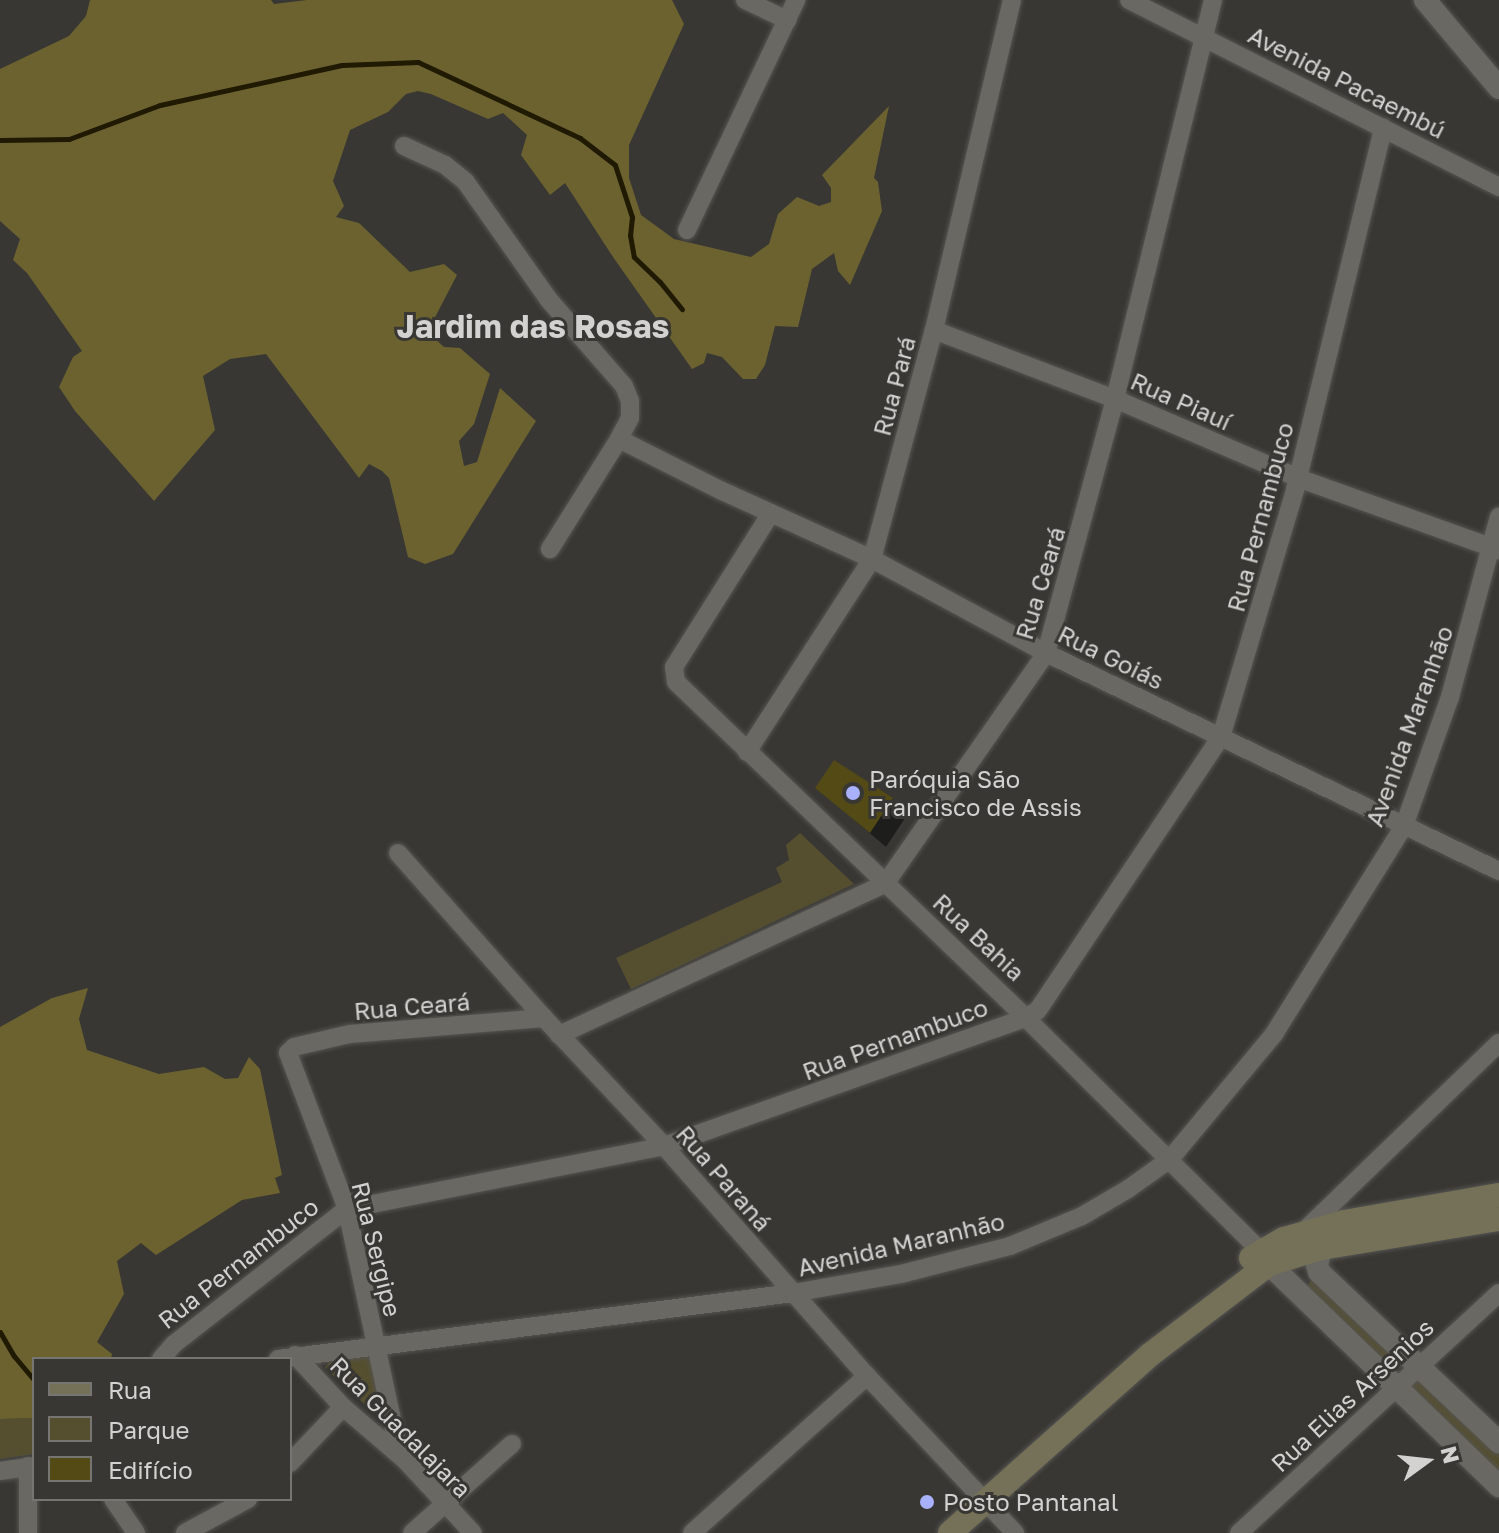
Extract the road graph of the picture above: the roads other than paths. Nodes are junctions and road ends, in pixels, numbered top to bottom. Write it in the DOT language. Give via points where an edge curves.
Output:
graph roads {
  1 [pos="745,0"];
  2 [pos="796,0"];
  3 [pos="1012,0"];
  4 [pos="1129,0"];
  5 [pos="1213,0"];
  6 [pos="1425,0"];
  7 [pos="787,20"];
  8 [pos="1204,36"];
  9 [pos="1499,88"];
  10 [pos="1383,128"];
  11 [pos="404,146"];
  12 [pos="1499,187"];
  13 [pos="687,230"];
  14 [pos="934,330"];
  15 [pos="1115,399"];
  16 [pos="619,439"];
  17 [pos="1298,478"];
  18 [pos="771,513"];
  19 [pos="1499,517"];
  20 [pos="1496,548"];
  21 [pos="550,549"];
  22 [pos="872,559"];
  23 [pos="1046,653"];
  24 [pos="1221,737"];
  25 [pos="747,752"];
  26 [pos="1404,826"];
  27 [pos="398,853"];
  28 [pos="1499,871"];
  29 [pos="885,884"];
  30 [pos="544,1018"];
  31 [pos="1026,1018"];
  32 [pos="559,1035"];
  33 [pos="1499,1043"];
  34 [pos="288,1053"];
  35 [pos="664,1146"];
  36 [pos="1170,1159"];
  37 [pos="1499,1195"];
  38 [pos="347,1209"];
  39 [pos="1499,1219"];
  40 [pos="1314,1251"];
  41 [pos="1265,1257"];
  42 [pos="1298,1291"];
  43 [pos="793,1293"];
  44 [pos="1499,1293"];
  45 [pos="376,1345"];
  46 [pos="163,1357"];
  47 [pos="286,1357"];
  48 [pos="292,1362"];
  49 [pos="1419,1365"];
  50 [pos="867,1376"];
  51 [pos="1396,1389"];
  52 [pos="343,1407"];
  53 [pos="1499,1442"];
  54 [pos="512,1444"];
  55 [pos="292,1461"];
  56 [pos="406,1461"];
  57 [pos="31,1466"];
  58 [pos="0,1471"];
  59 [pos="1499,1486"];
  60 [pos="986,1500"];
  61 [pos="114,1501"];
  62 [pos="244,1501"];
  63 [pos="446,1504"];
  64 [pos="28,1533"];
  65 [pos="136,1533"];
  66 [pos="185,1533"];
  67 [pos="412,1533"];
  68 [pos="473,1533"];
  69 [pos="692,1533"];
  70 [pos="950,1533"];
  71 [pos="1015,1533"];
  72 [pos="1239,1533"];
  1 -- 7 [label="street"];
  2 -- 7 [label="street"];
  3 -- 14 [label="street, Rua Pará"];
  4 -- 8 [label="street, Avenida Pacaembú"];
  5 -- 8 [label="street, Rua Ceará"];
  6 -- 9 [label="street"];
  7 -- 13 [label="street"];
  8 -- 10 [label="street, Avenida Pacaembú"];
  8 -- 15 [label="street, Rua Ceará"];
  10 -- 12 [label="street, Avenida Pacaembú"];
  10 -- 17 [label="street, Rua Pernambuco"];
  11 -- 16 [label="street" via="465,181 549,300 624,386 630,418"];
  14 -- 15 [label="street, Rua Piauí"];
  14 -- 22 [label="street, Rua Pará"];
  15 -- 17 [label="street, Rua Piauí"];
  15 -- 23 [label="street, Rua Ceará"];
  16 -- 18 [label="street, Rua Goiás"];
  16 -- 21 [label="street"];
  17 -- 20 [label="street, Rua Piauí"];
  17 -- 24 [label="street, Rua Pernambuco"];
  18 -- 22 [label="street, Rua Goiás"];
  18 -- 25 [label="street, Rua Bahia" via="674,667 676,682"];
  19 -- 20 [label="street, Avenida Maranhão"];
  20 -- 26 [label="street, Avenida Maranhão"];
  22 -- 23 [label="street, Rua Goiás"];
  22 -- 25 [label="street, Rua Pará"];
  23 -- 24 [label="street, Rua Goiás"];
  23 -- 29 [label="street, Rua Ceará"];
  24 -- 26 [label="street, Rua Goiás"];
  24 -- 31 [label="street, Rua Pernambuco" via="1038,1010"];
  25 -- 29 [label="street, Rua Bahia"];
  26 -- 28 [label="street, Rua Goiás"];
  26 -- 36 [label="street, Avenida Maranhão" via="1274,1034"];
  27 -- 30 [label="street, Rua Paraná"];
  29 -- 31 [label="street, Rua Bahia"];
  29 -- 32 [label="street"];
  30 -- 32 [label="street, Rua Paraná"];
  30 -- 34 [label="street, Rua Ceará" via="350,1034"];
  31 -- 35 [label="street, Rua Pernambuco"];
  31 -- 36 [label="street, Rua Bahia"];
  32 -- 35 [label="street, Rua Paraná"];
  33 -- 40 [label="street"];
  34 -- 38 [label="street, Rua Sergipe"];
  35 -- 38 [label="street, Rua Pernambuco"];
  35 -- 43 [label="street, Rua Paraná"];
  36 -- 41 [label="street, Rua Bahia"];
  36 -- 43 [label="street, Avenida Maranhão" via="1082,1216 1010,1246 901,1274"];
  37 -- 40 [label="main road" via="1344,1222"];
  38 -- 45 [label="street, Rua Sergipe"];
  38 -- 46 [label="street, Rua Pernambuco"];
  39 -- 40 [label="main road"];
  40 -- 41 [label="main road"];
  40 -- 42 [label="street" via="1310,1272 1302,1277"];
  40 -- 49 [label="street"];
  41 -- 42 [label="street, Rua Bahia"];
  41 -- 60 [label="main road"];
  42 -- 51 [label="street, Rua Bahia"];
  43 -- 45 [label="street, Avenida Maranhão"];
  43 -- 50 [label="street, Rua Paraná"];
  44 -- 49 [label="street, Rua Elias Arsenios"];
  45 -- 47 [label="street, Avenida Maranhão"];
  45 -- 56 [label="street, Rua Sergipe" via="397,1443"];
  48 -- 52 [label="street, Rua Guadalajara"];
  49 -- 51 [label="street, Rua Elias Arsenios"];
  49 -- 53 [label="street"];
  50 -- 60 [label="street, Rua Paraná"];
  50 -- 69 [label="street"];
  51 -- 59 [label="street, Rua Bahia"];
  51 -- 72 [label="street, Rua Elias Arsenios"];
  52 -- 55 [label="street"];
  52 -- 56 [label="street, Rua Guadalajara"];
  54 -- 63 [label="street"];
  56 -- 63 [label="street, Rua Guadalajara"];
  57 -- 58 [label="street"];
  57 -- 64 [label="street"];
  60 -- 70 [label="main road"];
  60 -- 71 [label="street, Rua Paraná"];
  61 -- 65 [label="street"];
  62 -- 66 [label="street"];
  63 -- 67 [label="street"];
  63 -- 68 [label="street, Rua Guadalajara"];
}
